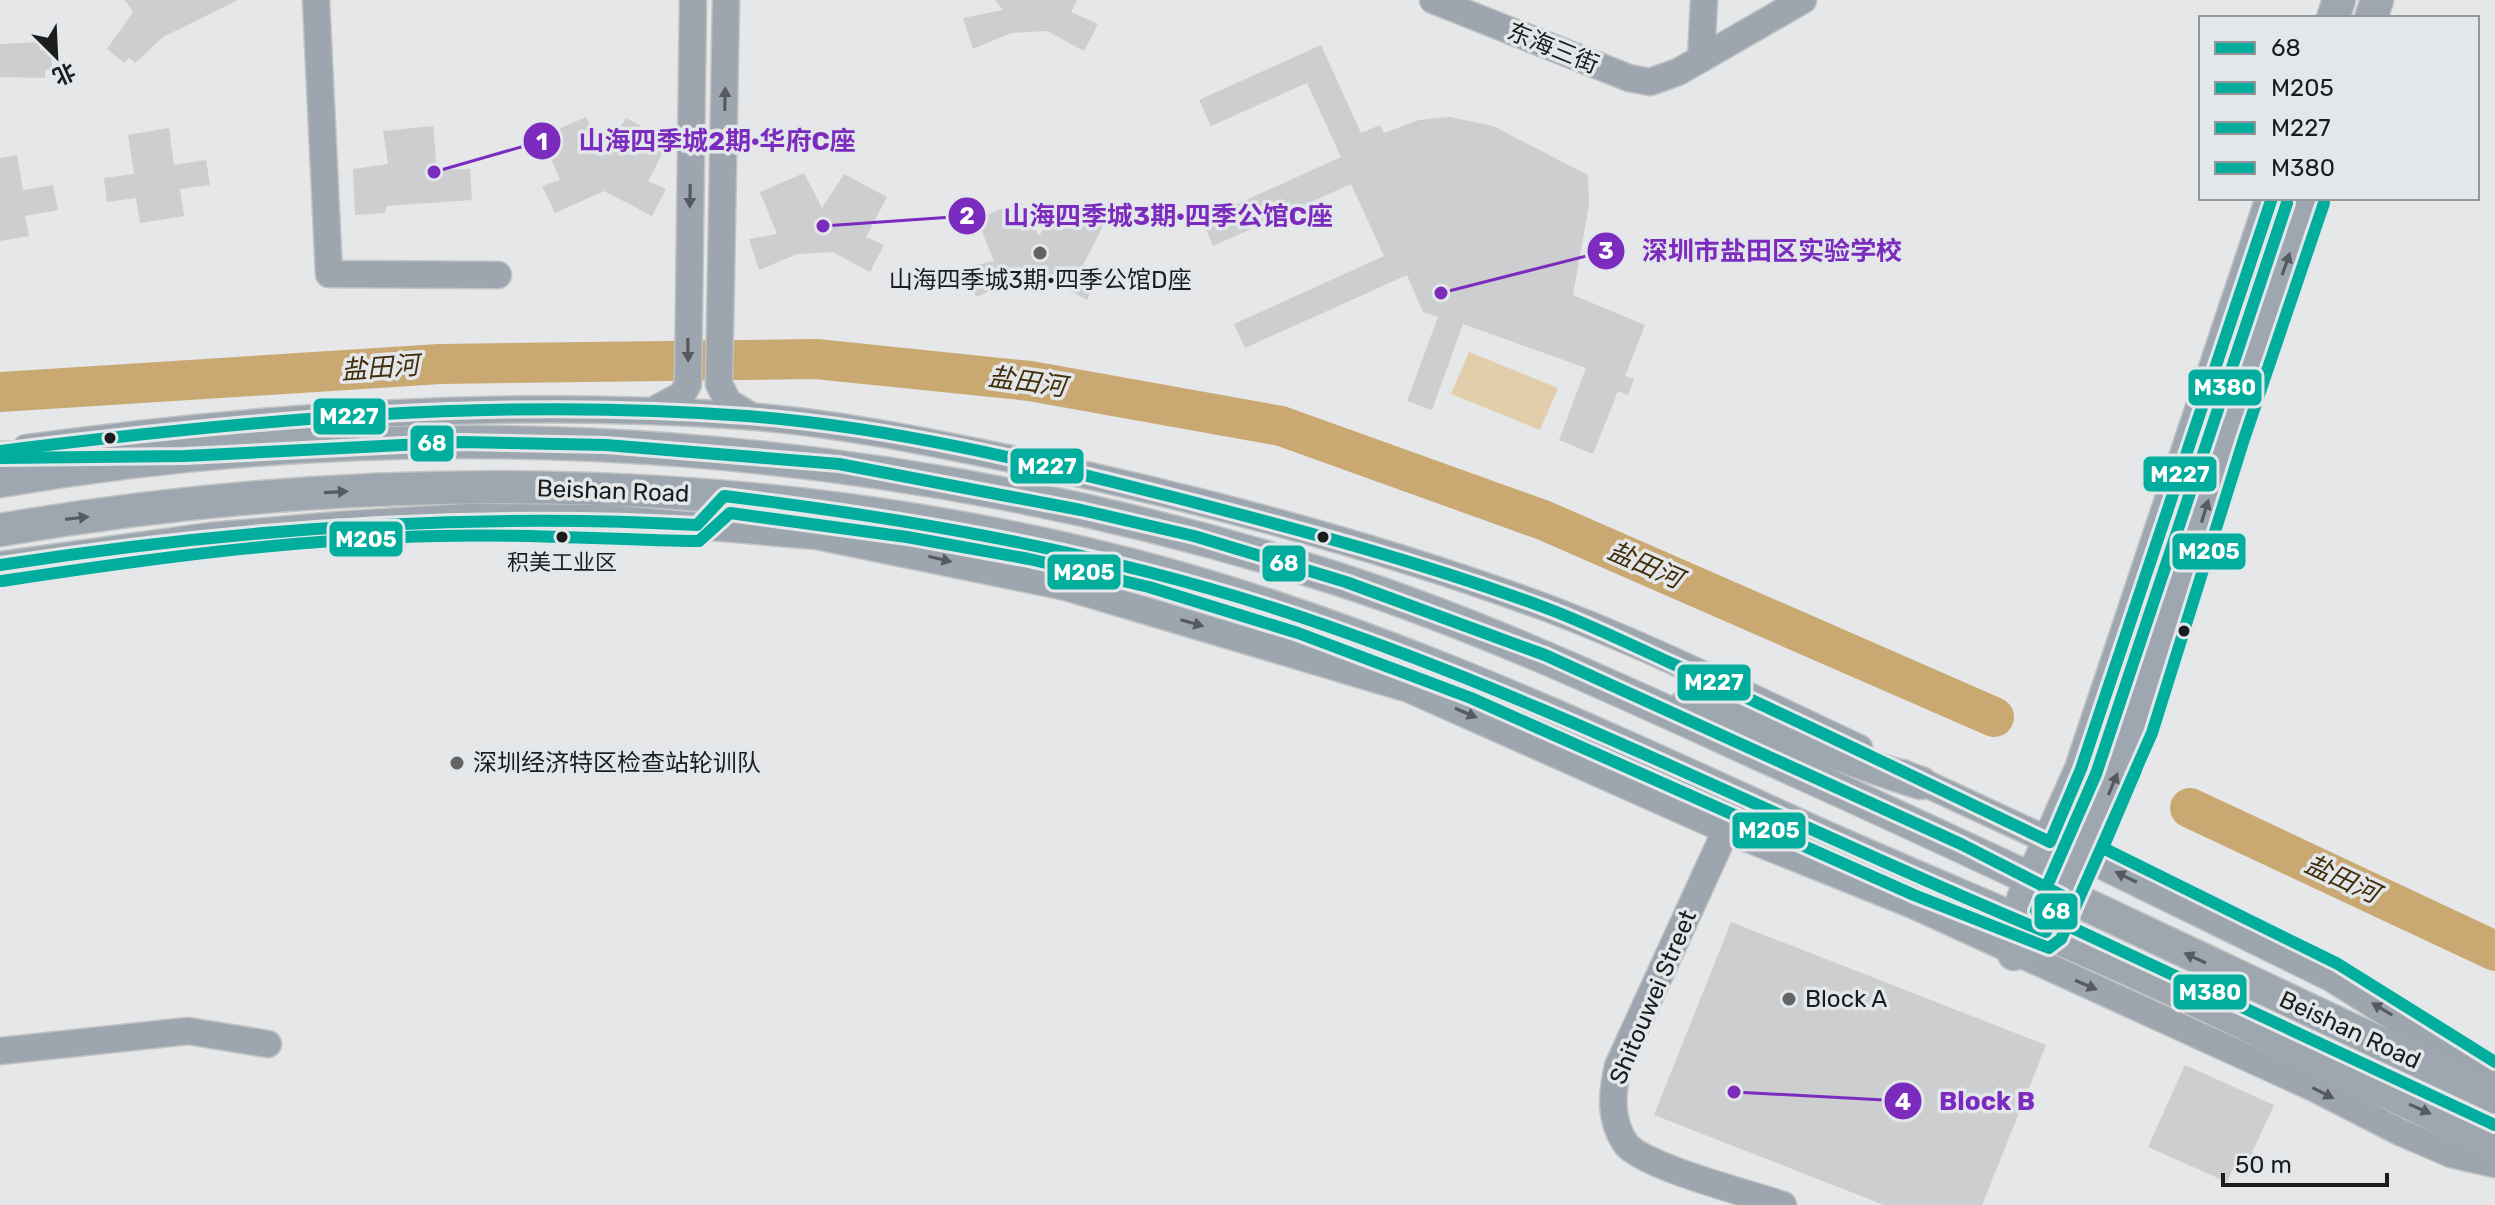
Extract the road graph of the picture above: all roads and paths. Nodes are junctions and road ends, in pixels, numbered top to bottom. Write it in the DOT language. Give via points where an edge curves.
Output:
graph roads {
  1 [pos="316,0"];
  2 [pos="693,0"];
  3 [pos="726,0"];
  4 [pos="1433,0"];
  5 [pos="1704,0"];
  6 [pos="1803,0"];
  7 [pos="1701,59"];
  8 [pos="2271,200"];
  9 [pos="2308,200"];
  10 [pos="498,275"];
  11 [pos="651,411"];
  12 [pos="751,416"];
  13 [pos="0,451"];
  14 [pos="185,456"];
  15 [pos="0,458"];
  16 [pos="0,481"];
  17 [pos="724,496"];
  18 [pos="697,525"];
  19 [pos="0,530"];
  20 [pos="0,565"];
  21 [pos="1414,676"];
  22 [pos="1628,694"];
  23 [pos="1921,783"];
  24 [pos="1726,830"];
  25 [pos="2050,842"];
  26 [pos="2082,856"];
  27 [pos="2031,880"];
  28 [pos="2063,896"];
  29 [pos="2015,919"];
  30 [pos="2046,932"];
  31 [pos="2014,954"];
  32 [pos="268,1044"];
  33 [pos="0,1051"];
  34 [pos="2495,1081"];
  35 [pos="2495,1097"];
  36 [pos="2495,1143"];
  37 [pos="2495,1164"];
  38 [pos="1783,1205"];
  1 -- 10 [label="street" via="329,274"];
  2 -- 11 [label="street, one-way" via="688,384 674,401"];
  12 -- 3 [label="street, one-way" via="728,402 719,384"];
  4 -- 7 [label="street, 东海三街" via="1629,78 1650,82"];
  5 -- 7 [label="street"];
  6 -- 7 [label="street"];
  8 -- 25 [label="main road" via="2081,769"];
  26 -- 9 [label="main road, one-way" via="2137,728"];
  11 -- 12 [label="street"];
  11 -- 13 [label="street" via="501,408 345,415"];
  12 -- 23 [label="street" via="963,449 1099,478 1430,569 1549,609 1863,750"];
  14 -- 15 [label="main road"];
  14 -- 16 [label="main road, Beishan Road"];
  14 -- 22 [label="main road, Beishan Road" via="461,442 606,445 755,455 922,478 1194,536 1346,582 1545,655"];
  17 -- 18 [label="street"];
  19 -- 17 [label="main road, Beishan Road, one-way" via="208,502 348,491 464,486"];
  17 -- 21 [label="main road, Beishan Road" via="962,527 1089,554 1319,622"];
  18 -- 20 [label="street" via="466,517 210,536"];
  18 -- 21 [label="street, one-way" via="817,536 1051,584"];
  21 -- 24 [label="street, one-way"];
  21 -- 29 [label="main road, Beishan Road" via="1533,706"];
  22 -- 23 [label="main road" via="1740,717"];
  22 -- 27 [label="main road, Beishan Road"];
  23 -- 25 [label="street"];
  24 -- 31 [label="street" via="1905,902"];
  24 -- 38 [label="street, Shitouwei Street" via="1618,1066 1612,1094 1615,1121 1627,1145 1647,1160"];
  25 -- 26 [label="street"];
  25 -- 27 [label="main road"];
  26 -- 28 [label="main road"];
  34 -- 26 [label="street, one-way" via="2331,978"];
  27 -- 28 [label="main road, Beishan Road"];
  27 -- 29 [label="main road"];
  28 -- 30 [label="main road"];
  35 -- 28 [label="main road, Beishan Road, one-way"];
  29 -- 30 [label="main road, Beishan Road"];
  29 -- 31 [label="main road"];
  30 -- 31 [label="main road"];
  30 -- 36 [label="main road, Beishan Road, one-way"];
  31 -- 37 [label="street, one-way" via="2400,1132 2451,1154"];
  32 -- 33 [label="street" via="188,1031"];
}
